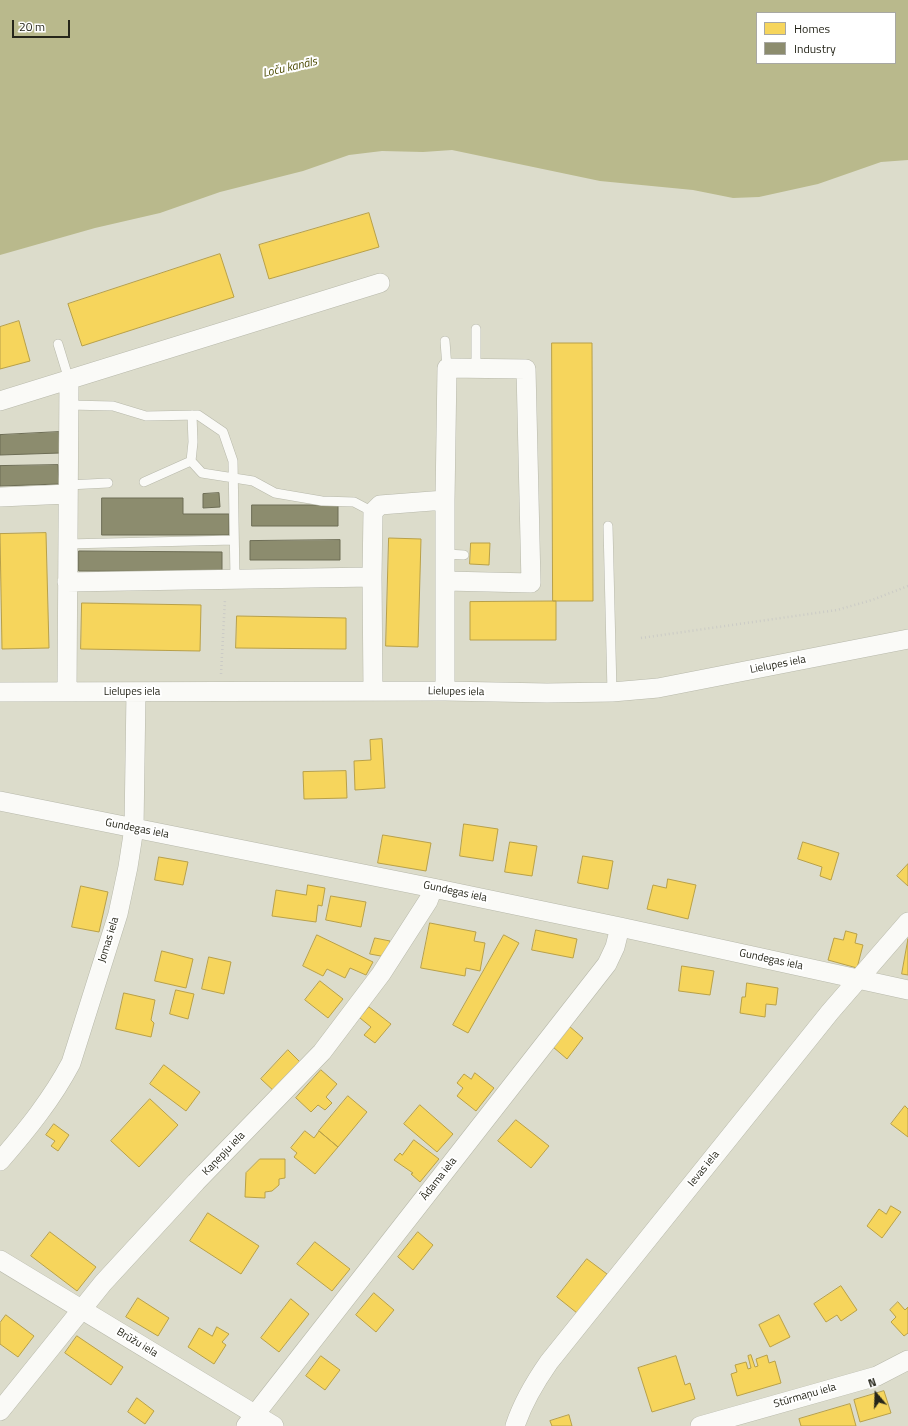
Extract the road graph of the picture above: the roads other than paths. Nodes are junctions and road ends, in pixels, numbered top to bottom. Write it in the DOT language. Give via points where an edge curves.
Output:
graph roads {
  1 [pos="380,283"];
  2 [pos="476,329"];
  3 [pos="445,341"];
  4 [pos="58,344"];
  5 [pos="447,368"];
  6 [pos="476,369"];
  7 [pos="69,380"];
  8 [pos="0,401"];
  9 [pos="69,405"];
  10 [pos="192,415"];
  11 [pos="191,461"];
  12 [pos="233,477"];
  13 [pos="144,482"];
  14 [pos="108,483"];
  15 [pos="68,489"];
  16 [pos="0,497"];
  17 [pos="445,500"];
  18 [pos="373,512"];
  19 [pos="608,526"];
  20 [pos="234,540"];
  21 [pos="67,544"];
  22 [pos="372,577"];
  23 [pos="231,579"];
  24 [pos="446,581"];
  25 [pos="67,582"];
  26 [pos="908,639"];
  27 [pos="372,691"];
  28 [pos="445,691"];
  29 [pos="0,692"];
  30 [pos="67,692"];
  31 [pos="136,692"];
  32 [pos="612,692"];
  33 [pos="0,801"];
  34 [pos="134,828"];
  35 [pos="433,888"];
  36 [pos="908,922"];
  37 [pos="620,927"];
  38 [pos="858,979"];
  39 [pos="908,990"];
  40 [pos="0,1161"];
  41 [pos="0,1260"];
  42 [pos="80,1310"];
  43 [pos="908,1360"];
  44 [pos="0,1411"];
  45 [pos="251,1420"];
  46 [pos="274,1426"];
  47 [pos="515,1426"];
  48 [pos="700,1426"];
  1 -- 7 [label="street"];
  2 -- 6 [label="lane"];
  3 -- 5 [label="lane"];
  4 -- 7 [label="lane"];
  5 -- 6 [label="street"];
  5 -- 17 [label="street"];
  6 -- 24 [label="street" via="526,370 531,583"];
  7 -- 8 [label="street"];
  7 -- 9 [label="street"];
  9 -- 10 [label="lane" via="113,406 146,416"];
  9 -- 15 [label="street"];
  10 -- 11 [label="lane"];
  10 -- 12 [label="lane" via="198,415 223,432 233,461"];
  11 -- 12 [label="lane" via="202,473"];
  11 -- 13 [label="lane"];
  12 -- 18 [label="lane" via="253,481 275,493 322,501 354,502"];
  12 -- 20 [label="lane"];
  14 -- 15 [label="lane"];
  15 -- 16 [label="street"];
  15 -- 21 [label="street"];
  17 -- 18 [label="street" via="380,505"];
  17 -- 24 [label="street" via="455,554"];
  18 -- 22 [label="street"];
  19 -- 32 [label="lane"];
  20 -- 21 [label="lane"];
  20 -- 23 [label="lane"];
  21 -- 25 [label="street"];
  22 -- 23 [label="street"];
  22 -- 27 [label="street"];
  23 -- 25 [label="street"];
  24 -- 28 [label="street"];
  25 -- 30 [label="street"];
  26 -- 32 [label="street, Lielupes iela" via="658,688"];
  27 -- 28 [label="street, Lielupes iela"];
  27 -- 31 [label="street, Lielupes iela"];
  28 -- 32 [label="street, Lielupes iela"];
  29 -- 30 [label="street, Lielupes iela"];
  30 -- 31 [label="street, Lielupes iela"];
  31 -- 34 [label="street, Jomas iela"];
  33 -- 34 [label="street, Gundegas iela"];
  34 -- 35 [label="street, Gundegas iela"];
  34 -- 40 [label="street, Jomas iela" via="118,914 71,1063 61,1082 26,1131"];
  35 -- 37 [label="street, Gundegas iela"];
  35 -- 42 [label="street, Kaņepju iela" via="428,901 381,974 322,1052 196,1182"];
  36 -- 38 [label="street, Ievas iela"];
  37 -- 38 [label="street, Gundegas iela"];
  37 -- 45 [label="street, Ādama iela" via="607,964"];
  38 -- 39 [label="street, Gundegas iela"];
  38 -- 47 [label="street, Ievas iela" via="549,1362 532,1387"];
  41 -- 42 [label="street, Brūžu iela"];
  42 -- 44 [label="street, Kaņepju iela"];
  42 -- 45 [label="street, Brūžu iela"];
  43 -- 48 [label="street, Stūrmaņu iela" via="877,1376"];
  45 -- 46 [label="street, Brūžu iela"];
}
